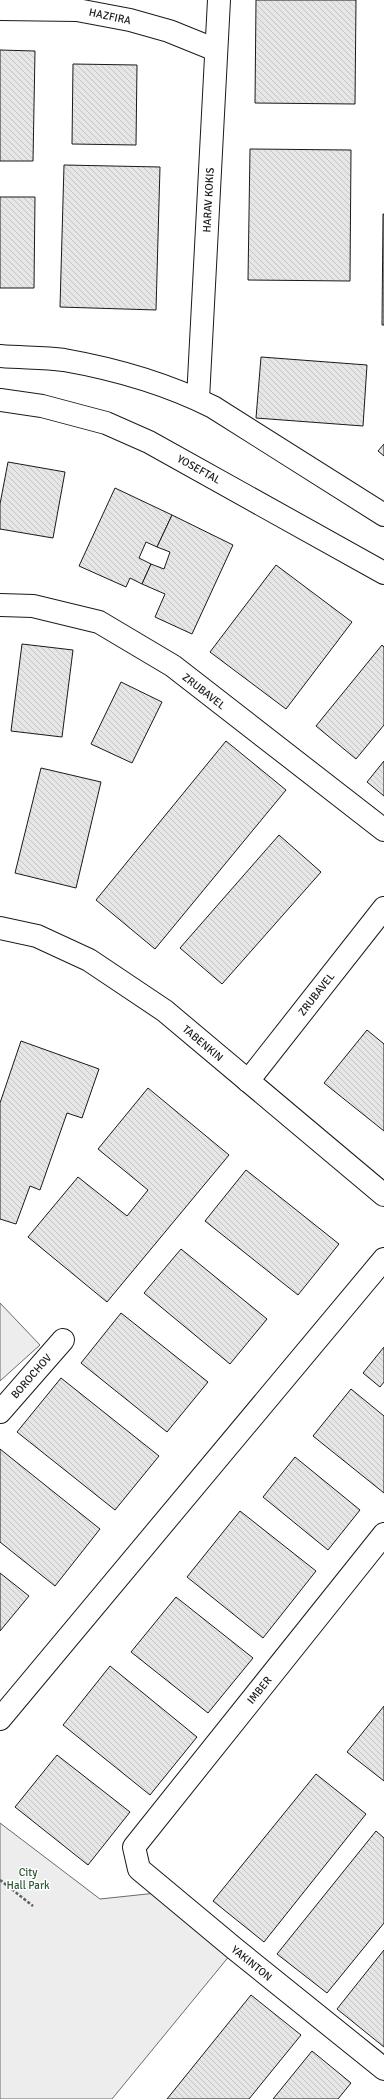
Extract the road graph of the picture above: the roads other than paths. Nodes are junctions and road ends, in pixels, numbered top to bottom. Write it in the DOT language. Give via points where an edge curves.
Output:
graph roads {
  1 [pos="218,0"];
  2 [pos="0,8"];
  3 [pos="216,50"];
  4 [pos="0,356"];
  5 [pos="198,399"];
  6 [pos="0,400"];
  7 [pos="384,515"];
  8 [pos="384,573"];
  9 [pos="0,605"];
  10 [pos="384,830"];
  11 [pos="384,908"];
  12 [pos="0,928"];
  13 [pos="248,1081"];
  14 [pos="384,1195"];
  15 [pos="384,1259"];
  16 [pos="63,1340"];
  17 [pos="0,1412"];
  18 [pos="384,1534"];
  19 [pos="0,1720"];
  20 [pos="134,1847"];
  21 [pos="384,2069"];
  1 -- 3 [label="street, HARAV KOKIS"];
  2 -- 3 [label="street, HAZFIRA" via="78,10 130,20 169,31"];
  3 -- 5 [label="street, HARAV KOKIS"];
  4 -- 5 [label="street" via="63,360 106,369 150,381"];
  5 -- 7 [label="street"];
  6 -- 8 [label="street, YOSEFTAL" via="42,406 99,421 142,439"];
  9 -- 10 [label="street, ZRUBAVEL" via="33,606 100,622 173,666"];
  11 -- 13 [label="street, ZRUBAVEL"];
  12 -- 13 [label="street, TABENKIN" via="37,936 89,960 165,1011"];
  13 -- 14 [label="street, TABENKIN"];
  15 -- 19 [label="street"];
  16 -- 17 [label="street, BOROCHOV"];
  18 -- 20 [label="street, IMBER"];
  20 -- 21 [label="street, YAKINTON" via="139,1869"];
}
